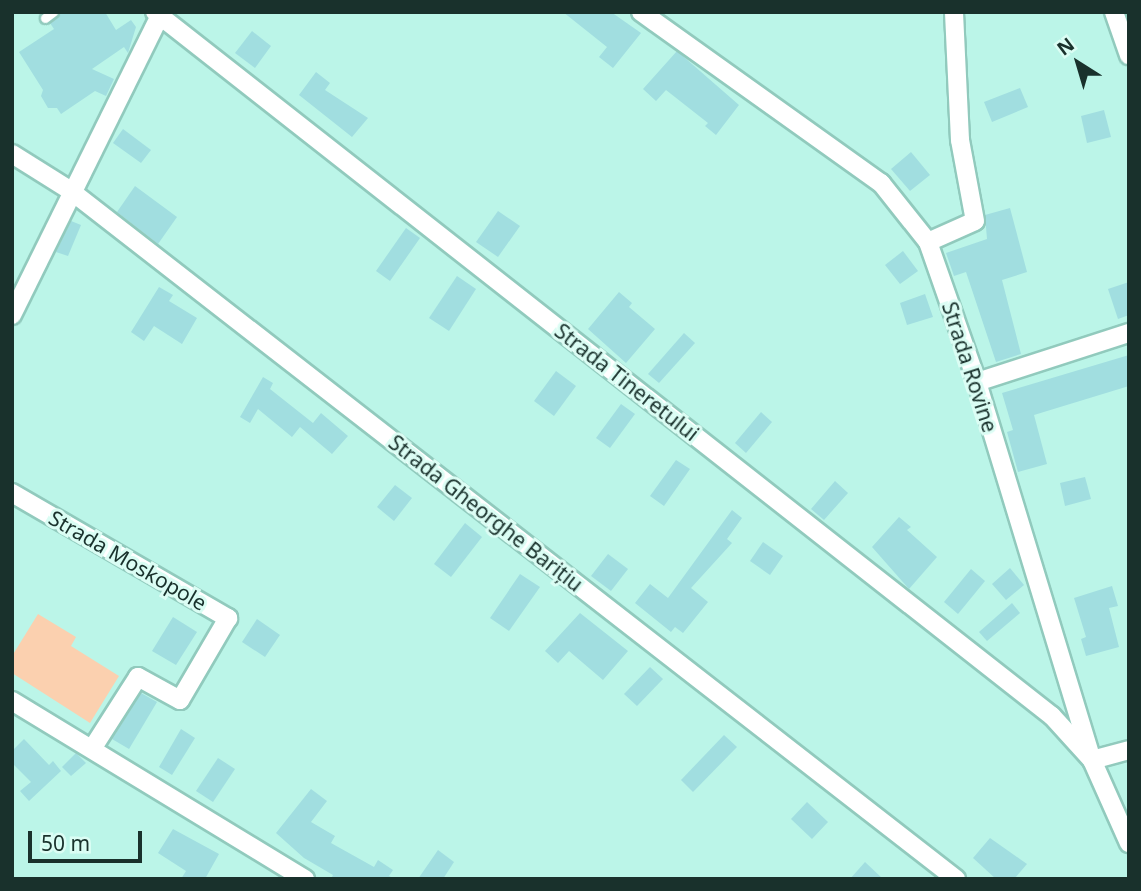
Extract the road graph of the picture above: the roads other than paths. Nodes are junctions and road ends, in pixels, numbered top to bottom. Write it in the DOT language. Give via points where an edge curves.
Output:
graph roads {
  1 [pos="641,12"];
  2 [pos="954,12"];
  3 [pos="1114,12"];
  4 [pos="157,14"];
  5 [pos="1129,55"];
  6 [pos="12,154"];
  7 [pos="71,191"];
  8 [pos="928,242"];
  9 [pos="12,315"];
  10 [pos="1129,333"];
  11 [pos="976,382"];
  12 [pos="12,493"];
  13 [pos="12,701"];
  14 [pos="92,748"];
  15 [pos="1129,750"];
  16 [pos="1092,760"];
  17 [pos="1129,843"];
  18 [pos="305,879"];
  19 [pos="956,879"];
  1 -- 8 [label="street, Strada Rovine" via="881,183"];
  2 -- 8 [label="street" via="960,140 975,221"];
  3 -- 5 [label="street"];
  4 -- 7 [label="street"];
  4 -- 16 [label="street, Strada Tineretului" via="1052,716"];
  6 -- 7 [label="street, Strada Gheorghe Barițiu"];
  7 -- 9 [label="street"];
  7 -- 19 [label="street, Strada Gheorghe Barițiu"];
  8 -- 11 [label="street, Strada Rovine"];
  10 -- 11 [label="street"];
  11 -- 16 [label="street, Strada Rovine"];
  12 -- 14 [label="street, Strada Moskopole" via="229,618 180,700 138,677"];
  13 -- 14 [label="street"];
  14 -- 18 [label="street"];
  15 -- 16 [label="street"];
  16 -- 17 [label="street, Strada Rovine"];
}
